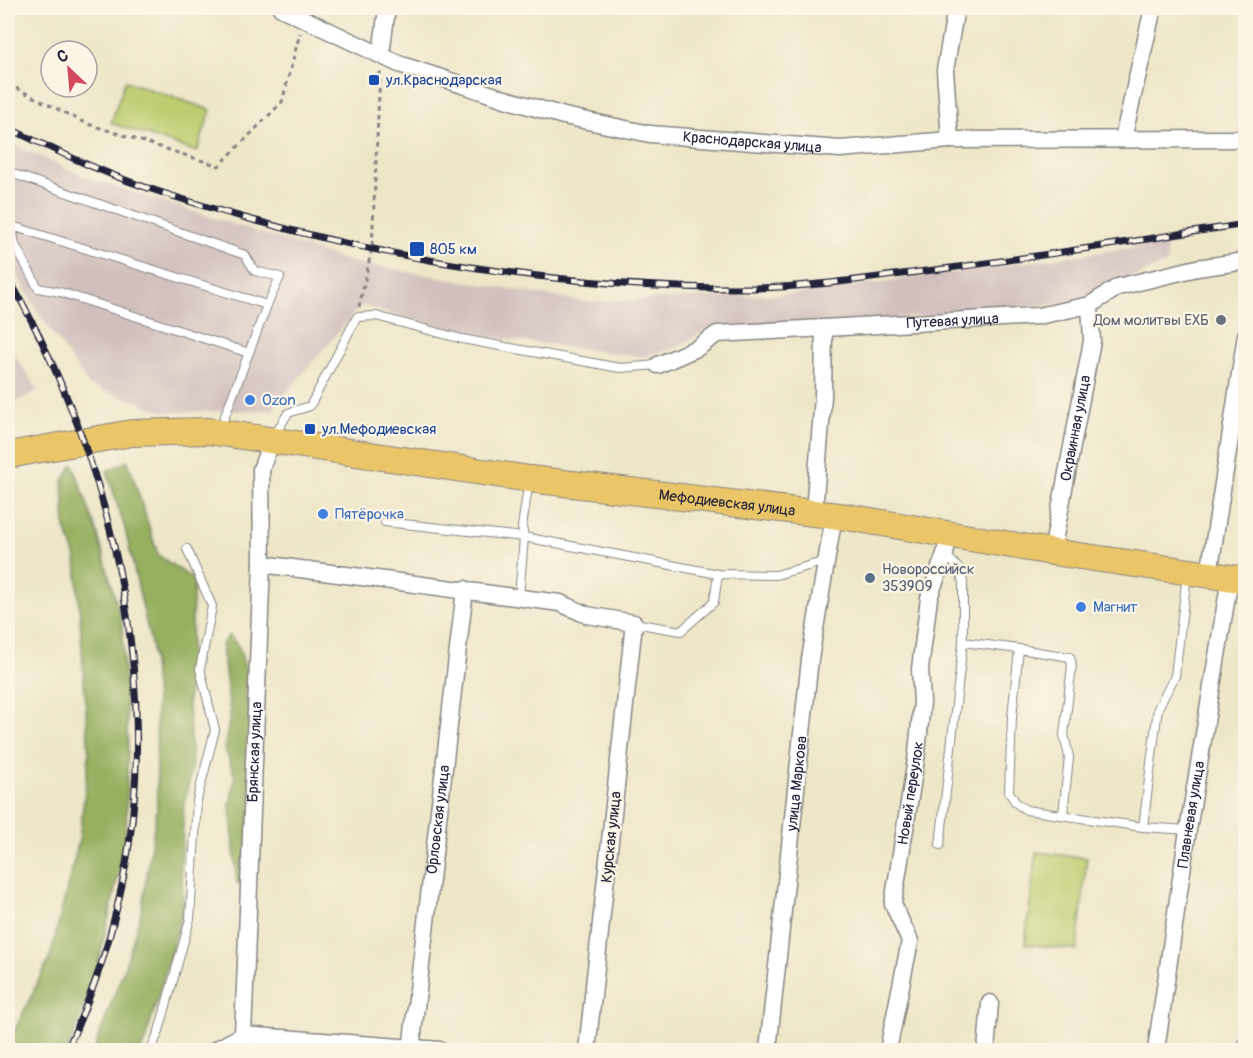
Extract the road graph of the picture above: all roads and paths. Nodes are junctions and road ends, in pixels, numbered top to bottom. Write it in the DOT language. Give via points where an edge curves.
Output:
graph roads {
  1 [pos="281,8"];
  2 [pos="387,8"];
  3 [pos="956,8"];
  4 [pos="1153,8"];
  5 [pos="303,20"];
  6 [pos="381,55"];
  7 [pos="8,84"];
  8 [pos="1123,139"];
  9 [pos="1245,139"];
  10 [pos="950,140"];
  11 [pos="8,172"];
  12 [pos="10,224"];
  13 [pos="1245,261"];
  14 [pos="267,305"];
  15 [pos="1090,305"];
  16 [pos="357,317"];
  17 [pos="824,330"];
  18 [pos="1245,335"];
  19 [pos="249,353"];
  20 [pos="658,365"];
  21 [pos="214,432"];
  22 [pos="272,440"];
  23 [pos="8,455"];
  24 [pos="530,479"];
  25 [pos="824,514"];
  26 [pos="385,522"];
  27 [pos="524,537"];
  28 [pos="947,543"];
  29 [pos="188,549"];
  30 [pos="1052,552"];
  31 [pos="826,561"];
  32 [pos="262,564"];
  33 [pos="718,574"];
  34 [pos="1218,575"];
  35 [pos="465,589"];
  36 [pos="519,597"];
  37 [pos="634,623"];
  38 [pos="963,642"];
  39 [pos="1019,649"];
  40 [pos="1063,814"];
  41 [pos="1143,827"];
  42 [pos="1188,830"];
  43 [pos="940,845"];
  44 [pos="990,1003"];
  45 [pos="242,1042"];
  46 [pos="1245,1045"];
  47 [pos="411,1049"];
  48 [pos="151,1050"];
  49 [pos="215,1050"];
  50 [pos="440,1050"];
  51 [pos="587,1050"];
  52 [pos="768,1050"];
  53 [pos="888,1050"];
  54 [pos="986,1050"];
  55 [pos="1156,1050"];
  56 [pos="1245,1050"];
  1 -- 5 [label="street, Краснодарская улица"];
  2 -- 6 [label="street"];
  3 -- 10 [label="street" via="945,70"];
  4 -- 8 [label="street"];
  5 -- 6 [label="street, Краснодарская улица"];
  5 -- 7 [label="path" via="282,102 219,166 85,123"];
  6 -- 10 [label="street, Краснодарская улица" via="505,99 650,134 840,149"];
  6 -- 16 [label="path" via="372,248"];
  8 -- 9 [label="street, Краснодарская улица"];
  8 -- 10 [label="street, Краснодарская улица"];
  11 -- 14 [label="lane" via="245,255 255,271 280,277"];
  12 -- 14 [label="lane"];
  12 -- 19 [label="lane" via="15,244 38,288"];
  13 -- 15 [label="street, Путевая улица" via="1118,287"];
  14 -- 19 [label="lane"];
  15 -- 17 [label="street, Путевая улица" via="1038,316"];
  15 -- 30 [label="street, Окраинная улица" via="1092,341"];
  16 -- 20 [label="lane" via="376,316 462,339 620,368"];
  16 -- 22 [label="lane" via="310,406 288,413"];
  17 -- 20 [label="street, Путевая улица" via="717,334"];
  17 -- 25 [label="street, улица Маркова"];
  18 -- 34 [label="street, Плавневая улица"];
  19 -- 21 [label="lane"];
  21 -- 22 [label="main road, Мефодиевская улица"];
  21 -- 23 [label="main road, Мефодиевская улица" via="132,433"];
  22 -- 24 [label="main road, Мефодиевская улица"];
  22 -- 32 [label="street, Брянская улица" via="261,469"];
  24 -- 25 [label="main road, Мефодиевская улица"];
  24 -- 27 [label="lane" via="522,527"];
  25 -- 28 [label="main road, Мефодиевская улица"];
  25 -- 31 [label="street, улица Маркова"];
  26 -- 27 [label="lane"];
  27 -- 33 [label="lane"];
  27 -- 36 [label="lane"];
  28 -- 30 [label="main road, Мефодиевская улица"];
  28 -- 38 [label="lane" via="963,582"];
  28 -- 53 [label="street, Новый переулок" via="929,598 920,669 922,702 917,753 893,904 910,941"];
  29 -- 48 [label="lane" via="212,606 200,669 215,730 197,800 190,919"];
  30 -- 34 [label="main road, Мефодиевская улица"];
  31 -- 33 [label="lane" via="776,575"];
  31 -- 52 [label="street, улица Маркова" via="810,659"];
  32 -- 35 [label="street"];
  32 -- 45 [label="street, Брянская улица"];
  33 -- 37 [label="lane" via="714,602 681,631"];
  34 -- 41 [label="lane" via="1158,708"];
  34 -- 42 [label="street, Плавневая улица"];
  35 -- 36 [label="street"];
  35 -- 47 [label="street, Орловская улица"];
  36 -- 37 [label="street" via="560,603 587,615"];
  37 -- 51 [label="street, Курская улица"];
  38 -- 39 [label="lane"];
  38 -- 43 [label="lane"];
  39 -- 40 [label="lane" via="1010,792 1026,810"];
  39 -- 40 [label="lane" via="1070,657 1064,735 1069,757"];
  40 -- 41 [label="lane"];
  41 -- 42 [label="lane"];
  42 -- 55 [label="street, Плавневая улица"];
  44 -- 54 [label="street"];
  45 -- 47 [label="street"];
  45 -- 49 [label="street"];
  46 -- 56 [label="street"];
  47 -- 50 [label="street"];
}
